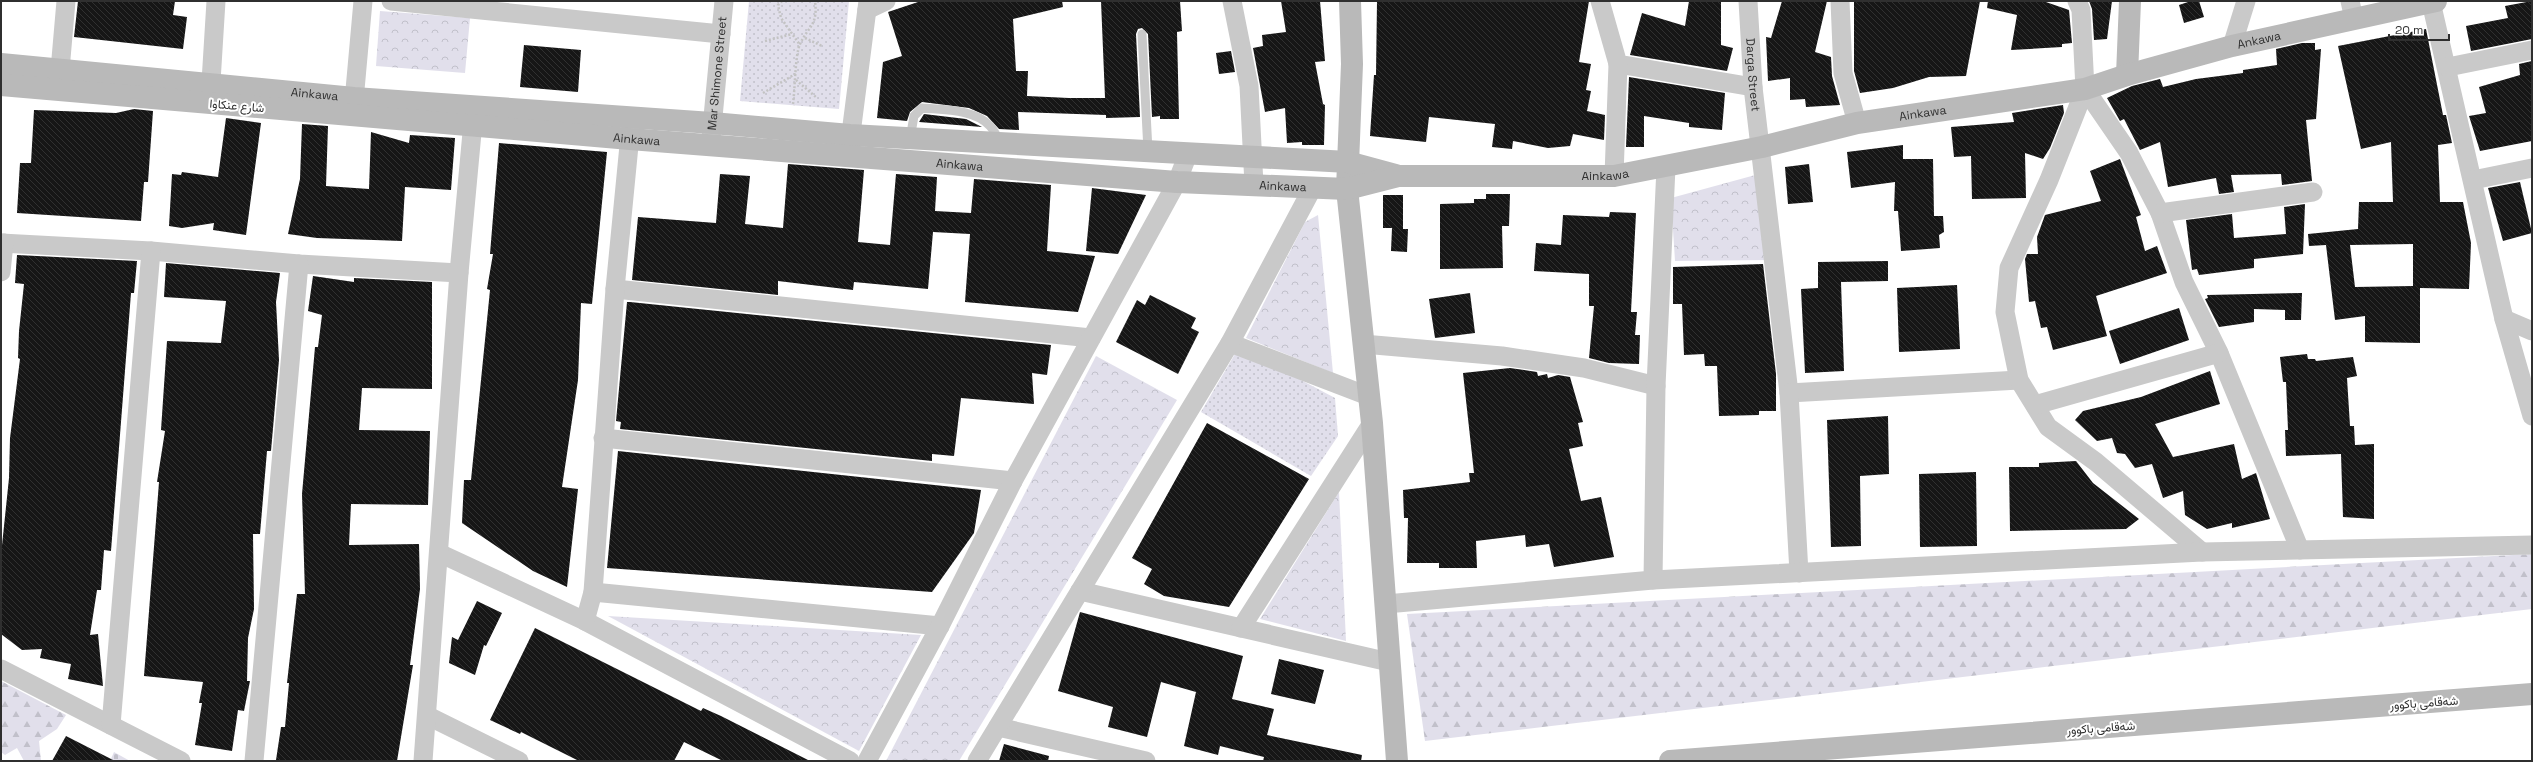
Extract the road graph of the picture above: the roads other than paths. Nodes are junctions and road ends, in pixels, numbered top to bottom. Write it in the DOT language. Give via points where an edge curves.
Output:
graph roads {
  1 [pos="66,1"];
  2 [pos="216,1"];
  3 [pos="363,1"];
  4 [pos="391,1"];
  5 [pos="724,1"];
  6 [pos="886,1"];
  7 [pos="1232,1"];
  8 [pos="1350,1"];
  9 [pos="1600,1"];
  10 [pos="1748,1"];
  11 [pos="1840,1"];
  12 [pos="2077,1"];
  13 [pos="2130,1"];
  14 [pos="2246,1"];
  15 [pos="2434,2"];
  16 [pos="867,6"];
  17 [pos="2352,10"];
  18 [pos="721,34"];
  19 [pos="1142,34"];
  20 [pos="2232,46"];
  21 [pos="2532,50"];
  22 [pos="1,64"];
  23 [pos="1618,64"];
  24 [pos="2448,66"];
  25 [pos="2127,75"];
  26 [pos="60,79"];
  27 [pos="1,85"];
  28 [pos="1753,87"];
  29 [pos="2086,89"];
  30 [pos="210,94"];
  31 [pos="353,107"];
  32 [pos="474,116"];
  33 [pos="632,117"];
  34 [pos="712,123"];
  35 [pos="1857,124"];
  36 [pos="630,139"];
  37 [pos="910,139"];
  38 [pos="1001,144"];
  39 [pos="711,145"];
  40 [pos="849,145"];
  41 [pos="1762,147"];
  42 [pos="1148,152"];
  43 [pos="1188,154"];
  44 [pos="1253,157"];
  45 [pos="1348,162"];
  46 [pos="1666,167"];
  47 [pos="2532,168"];
  48 [pos="1398,176"];
  49 [pos="1614,176"];
  50 [pos="2473,180"];
  51 [pos="1177,182"];
  52 [pos="1254,185"];
  53 [pos="1313,187"];
  54 [pos="1347,189"];
  55 [pos="2312,192"];
  56 [pos="2160,213"];
  57 [pos="2,243"];
  58 [pos="151,251"];
  59 [pos="299,264"];
  60 [pos="1,272"];
  61 [pos="459,273"];
  62 [pos="615,289"];
  63 [pos="2504,319"];
  64 [pos="2532,331"];
  65 [pos="1091,338"];
  66 [pos="1230,343"];
  67 [pos="1363,344"];
  68 [pos="2219,354"];
  69 [pos="2019,380"];
  70 [pos="1656,386"];
  71 [pos="1789,393"];
  72 [pos="1368,396"];
  73 [pos="2035,405"];
  74 [pos="2532,416"];
  75 [pos="1372,423"];
  76 [pos="603,438"];
  77 [pos="1012,481"];
  78 [pos="2532,545"];
  79 [pos="2300,550"];
  80 [pos="2202,552"];
  81 [pos="439,553"];
  82 [pos="1798,573"];
  83 [pos="1653,580"];
  84 [pos="1080,590"];
  85 [pos="593,592"];
  86 [pos="1386,604"];
  87 [pos="585,621"];
  88 [pos="940,626"];
  89 [pos="1240,628"];
  90 [pos="1389,662"];
  91 [pos="1,669"];
  92 [pos="2532,694"];
  93 [pos="428,716"];
  94 [pos="111,725"];
  95 [pos="998,727"];
  96 [pos="181,761"];
  97 [pos="254,761"];
  98 [pos="423,761"];
  99 [pos="519,761"];
  100 [pos="850,761"];
  101 [pos="866,761"];
  102 [pos="977,761"];
  103 [pos="1146,761"];
  104 [pos="1397,761"];
  105 [pos="1670,761"];
  1 -- 26 [label="street"];
  2 -- 30 [label="street"];
  3 -- 31 [label="street"];
  4 -- 18 [label="street"];
  5 -- 18 [label="street, Mar Shimone Street"];
  6 -- 16 [label="street"];
  7 -- 44 [label="street" via="1250,86"];
  8 -- 45 [label="street" via="1352,64"];
  9 -- 23 [label="street"];
  10 -- 28 [label="street, Darga Street"];
  11 -- 35 [label="street" via="1842,73"];
  12 -- 29 [label="street" via="2081,10"];
  13 -- 25 [label="street"];
  14 -- 20 [label="street"];
  15 -- 17 [label="street, Ankawa"];
  15 -- 24 [label="street"];
  16 -- 40 [label="street"];
  17 -- 20 [label="street, Ankawa"];
  18 -- 34 [label="street, Mar Shimone Street"];
  19 -- 42 [label="lane"];
  20 -- 25 [label="street, Ankawa"];
  21 -- 24 [label="street"];
  22 -- 26 [label="street, Ainkawa"];
  23 -- 28 [label="street"];
  23 -- 49 [label="street"];
  24 -- 50 [label="street"];
  25 -- 29 [label="street, Ankawa"];
  26 -- 27 [label="street"];
  26 -- 30 [label="street, Ainkawa"];
  28 -- 41 [label="street, Darga Street"];
  29 -- 35 [label="street, Ainkawa"];
  29 -- 56 [label="street" via="2129,153"];
  29 -- 69 [label="street" via="2009,268 2005,312"];
  30 -- 31 [label="street, Ainkawa"];
  31 -- 32 [label="street, Ainkawa"];
  32 -- 33 [label="street, Ainkawa"];
  32 -- 36 [label="street, Ainkawa"];
  32 -- 61 [label="street"];
  33 -- 34 [label="street, Ainkawa"];
  33 -- 36 [label="street"];
  34 -- 39 [label="street, Mar Shimone Street"];
  34 -- 40 [label="street, Ainkawa"];
  35 -- 41 [label="street, Ainkawa"];
  36 -- 39 [label="street, Ainkawa"];
  36 -- 62 [label="street"];
  37 -- 38 [label="street, Ainkawa"];
  37 -- 38 [label="lane" via="914,116 922,108 968,113 979,118 990,125"];
  37 -- 40 [label="street, Ainkawa"];
  38 -- 42 [label="street, Ainkawa"];
  39 -- 40 [label="street, Ainkawa"];
  40 -- 51 [label="street, Ainkawa"];
  41 -- 46 [label="street, Ainkawa"];
  41 -- 71 [label="street, Darga Street"];
  42 -- 43 [label="street, Ainkawa"];
  43 -- 44 [label="street, Ainkawa"];
  43 -- 51 [label="street"];
  44 -- 45 [label="street, Ainkawa"];
  44 -- 52 [label="street"];
  45 -- 48 [label="street"];
  45 -- 54 [label="street"];
  46 -- 49 [label="street, Ainkawa"];
  46 -- 70 [label="street"];
  47 -- 50 [label="street"];
  48 -- 49 [label="street, Ainkawa"];
  48 -- 54 [label="street, Ainkawa"];
  50 -- 63 [label="street"];
  51 -- 52 [label="street, Ainkawa"];
  51 -- 65 [label="street"];
  52 -- 53 [label="street, Ainkawa"];
  53 -- 54 [label="street, Ainkawa"];
  53 -- 66 [label="street"];
  54 -- 67 [label="street"];
  55 -- 56 [label="street"];
  56 -- 68 [label="street" via="2184,282"];
  57 -- 58 [label="street"];
  57 -- 60 [label="street"];
  58 -- 59 [label="street"];
  58 -- 94 [label="street"];
  59 -- 61 [label="street"];
  59 -- 97 [label="street"];
  61 -- 81 [label="street"];
  62 -- 65 [label="street"];
  62 -- 76 [label="street"];
  63 -- 64 [label="street"];
  63 -- 74 [label="street"];
  65 -- 77 [label="street"];
  66 -- 72 [label="street"];
  66 -- 84 [label="street"];
  67 -- 70 [label="street" via="1502,356 1584,368"];
  67 -- 72 [label="street"];
  68 -- 73 [label="street"];
  68 -- 79 [label="street"];
  69 -- 71 [label="street"];
  69 -- 73 [label="street"];
  70 -- 83 [label="street"];
  71 -- 82 [label="street, Darga Street"];
  72 -- 75 [label="street"];
  73 -- 80 [label="street" via="2048,426 2096,462"];
  75 -- 86 [label="street"];
  75 -- 89 [label="street"];
  76 -- 77 [label="street"];
  76 -- 85 [label="street"];
  77 -- 88 [label="street"];
  78 -- 79 [label="street"];
  79 -- 80 [label="street"];
  80 -- 82 [label="street"];
  81 -- 87 [label="street"];
  81 -- 93 [label="street"];
  82 -- 83 [label="street"];
  83 -- 86 [label="street"];
  84 -- 89 [label="street"];
  84 -- 95 [label="street"];
  85 -- 87 [label="street"];
  85 -- 88 [label="street"];
  86 -- 90 [label="street"];
  87 -- 100 [label="street"];
  88 -- 101 [label="street"];
  89 -- 90 [label="street"];
  90 -- 104 [label="street"];
  91 -- 94 [label="street"];
  92 -- 105 [label="street, شەقامی باکوور"];
  93 -- 98 [label="street"];
  93 -- 99 [label="street"];
  94 -- 96 [label="street"];
  95 -- 102 [label="street"];
  95 -- 103 [label="street"];
}
